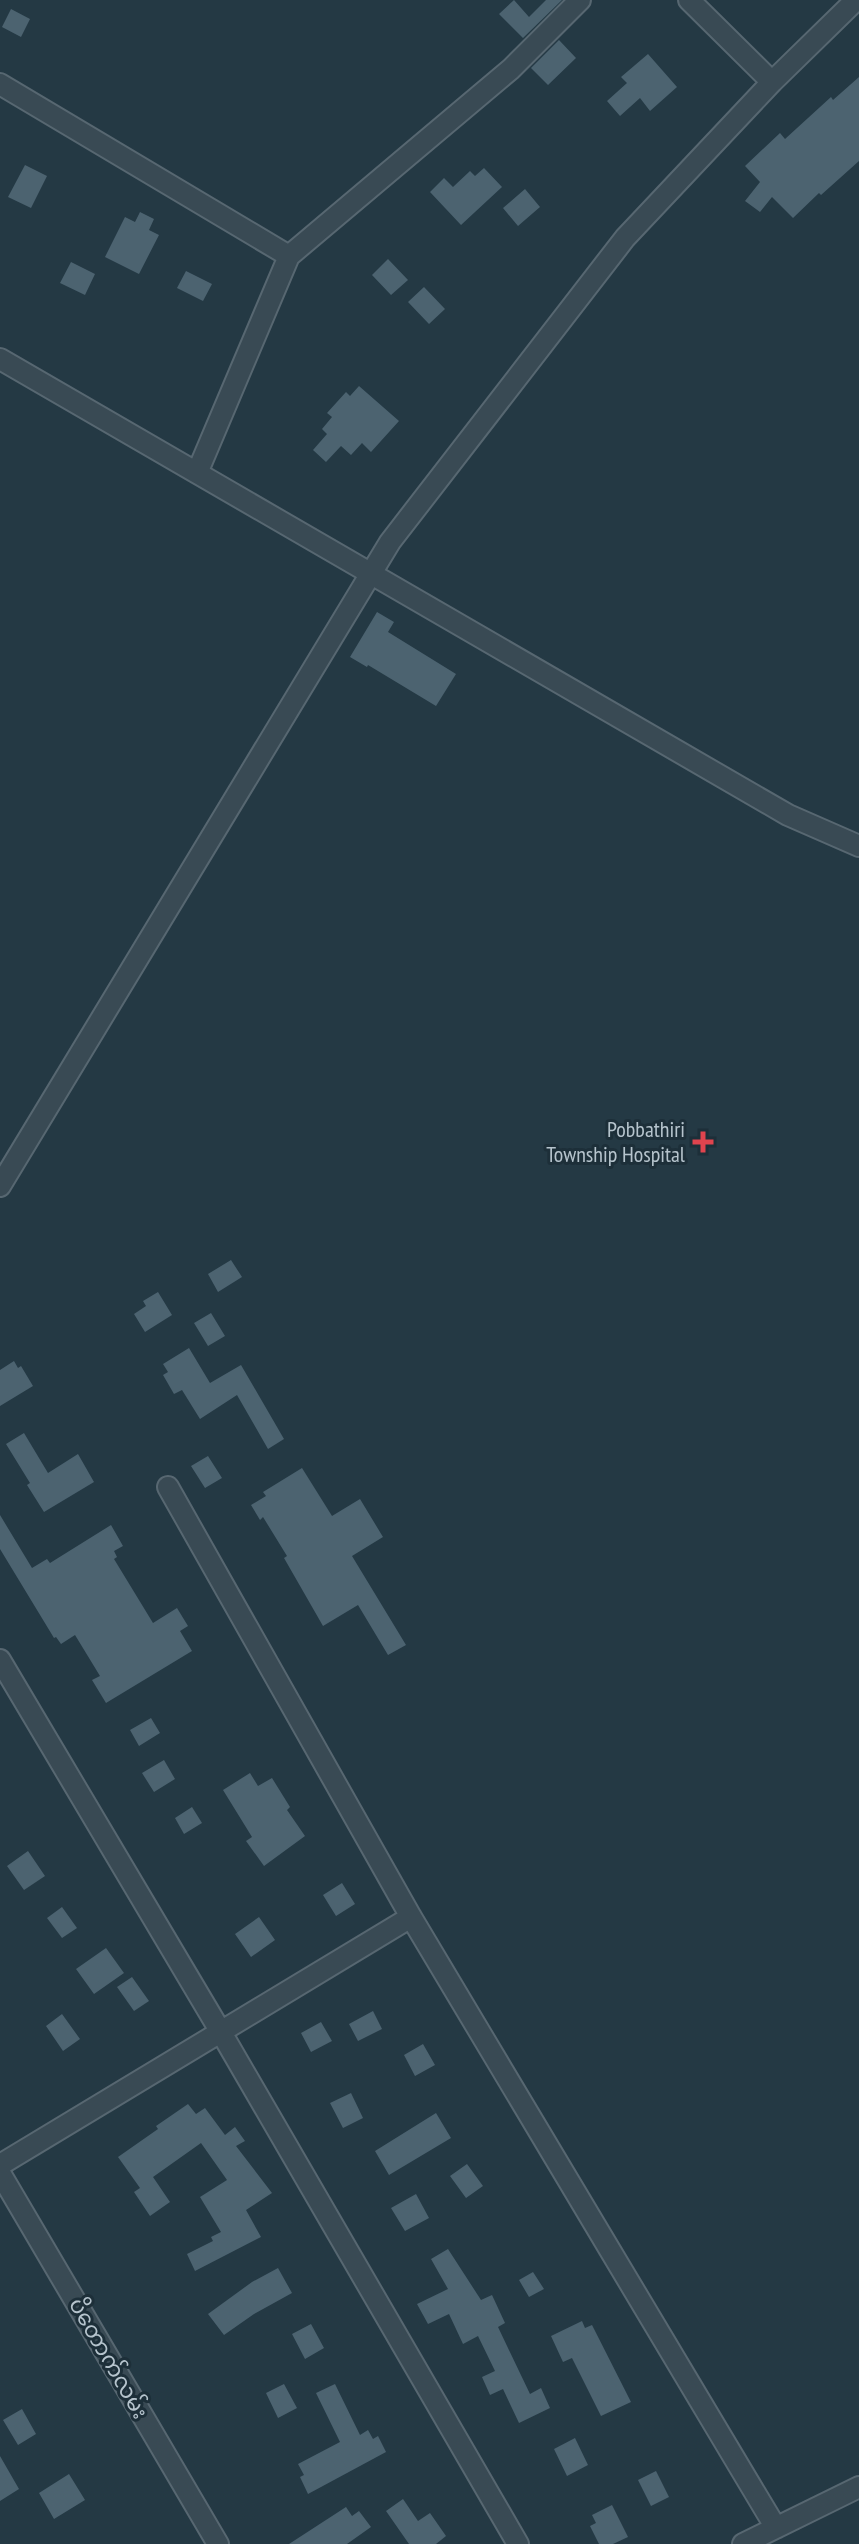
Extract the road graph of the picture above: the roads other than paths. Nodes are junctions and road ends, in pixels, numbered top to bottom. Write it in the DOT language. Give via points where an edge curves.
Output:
graph roads {
  1 [pos="580,0"];
  2 [pos="689,0"];
  3 [pos="856,0"];
  4 [pos="772,82"];
  5 [pos="0,84"];
  6 [pos="289,256"];
  7 [pos="0,359"];
  8 [pos="197,473"];
  9 [pos="371,574"];
  10 [pos="859,846"];
  11 [pos="0,1186"];
  12 [pos="168,1487"];
  13 [pos="0,1660"];
  14 [pos="411,1917"];
  15 [pos="222,2034"];
  16 [pos="0,2165"];
  17 [pos="0,2173"];
  18 [pos="859,2487"];
  19 [pos="776,2528"];
  20 [pos="218,2544"];
  21 [pos="518,2544"];
  22 [pos="743,2544"];
  1 -- 6 [label="street" via="511,69"];
  2 -- 4 [label="street"];
  3 -- 4 [label="street"];
  4 -- 9 [label="street" via="625,238 390,542"];
  5 -- 6 [label="street"];
  6 -- 8 [label="street"];
  7 -- 8 [label="street"];
  8 -- 9 [label="street"];
  9 -- 10 [label="street" via="788,815"];
  9 -- 11 [label="street"];
  12 -- 14 [label="street"];
  13 -- 15 [label="street"];
  14 -- 15 [label="street"];
  14 -- 19 [label="street"];
  15 -- 16 [label="street"];
  15 -- 21 [label="street"];
  17 -- 20 [label="street, ပိတောက်လမ်း"];
  18 -- 19 [label="street"];
  19 -- 22 [label="street"];
}
